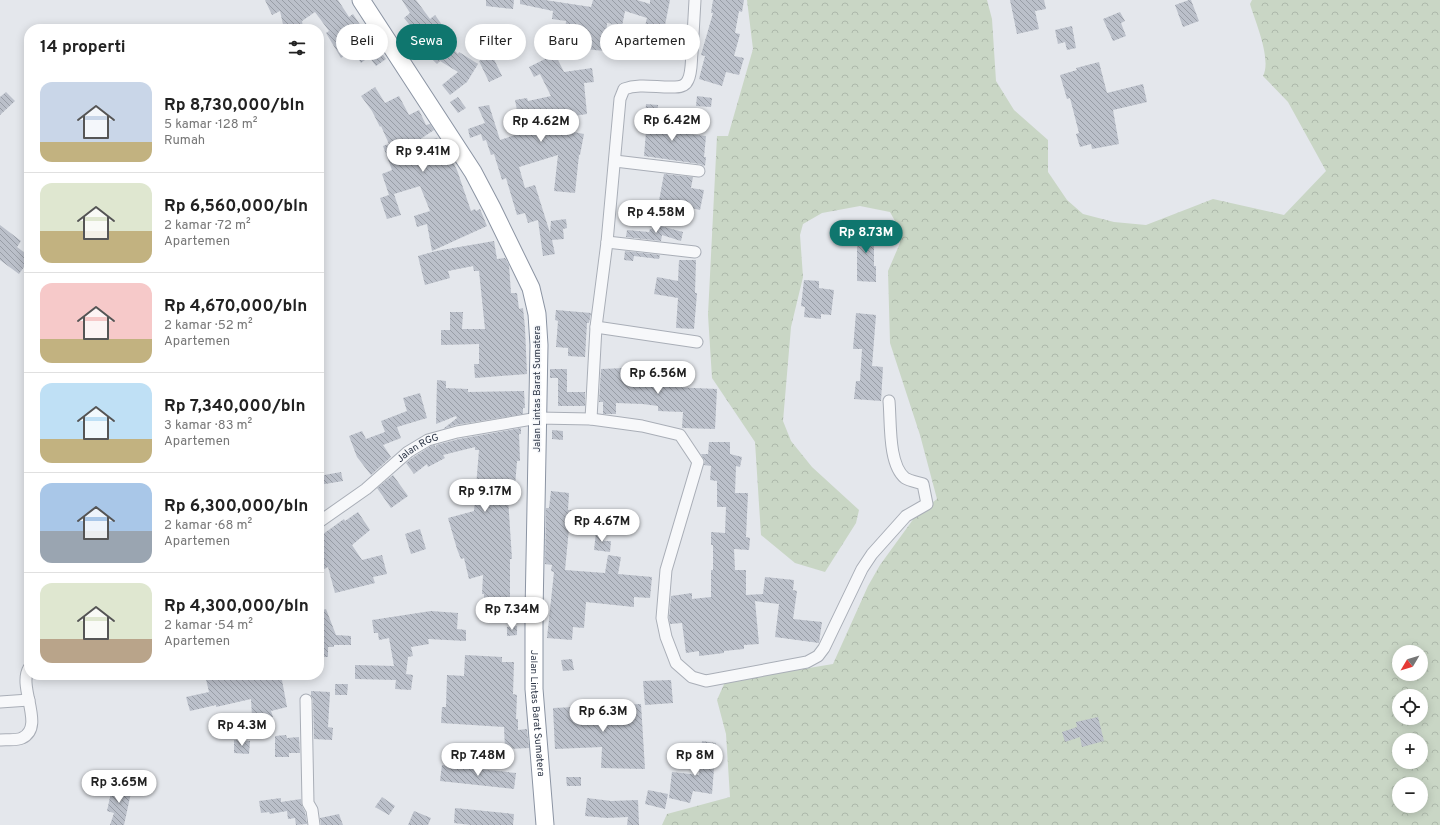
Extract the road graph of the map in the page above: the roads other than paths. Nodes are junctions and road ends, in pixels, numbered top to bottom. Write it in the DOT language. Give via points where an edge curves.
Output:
graph roads {
  1 [pos="361,0"];
  2 [pos="695,0"];
  3 [pos="615,161"];
  4 [pos="699,171"];
  5 [pos="607,242"];
  6 [pos="695,252"];
  7 [pos="596,327"];
  8 [pos="697,342"];
  9 [pos="889,401"];
  10 [pos="538,418"];
  11 [pos="591,419"];
  12 [pos="324,518"];
  13 [pos="26,680"];
  14 [pos="29,700"];
  15 [pos="306,700"];
  16 [pos="0,702"];
  17 [pos="0,740"];
  18 [pos="314,825"];
  19 [pos="545,825"];
  1 -- 10 [label="highway, Jalan Lintas Barat Sumatera" via="473,172 531,288 537,314 539,345"];
  2 -- 3 [label="street" via="688,80 678,88 642,85 624,89 620,99"];
  3 -- 4 [label="street"];
  3 -- 5 [label="street"];
  5 -- 6 [label="street"];
  5 -- 7 [label="street"];
  7 -- 8 [label="street"];
  7 -- 11 [label="street"];
  9 -- 11 [label="street, Jalan RGG" via="893,453 897,467 907,479 923,484 927,504 906,516 872,554 818,656 807,662 706,681 692,677 676,663 662,618 666,570 698,462 680,435 642,426"];
  10 -- 11 [label="street, Jalan RGG"];
  10 -- 12 [label="street, Jalan RGG" via="457,432 428,440 408,452 366,489"];
  10 -- 19 [label="highway, Jalan Lintas Barat Sumatera" via="534,689"];
  13 -- 14 [label="street"];
  14 -- 16 [label="street"];
  14 -- 17 [label="street" via="32,723 30,730 21,738"];
  15 -- 18 [label="street" via="308,803 312,810"];
}
